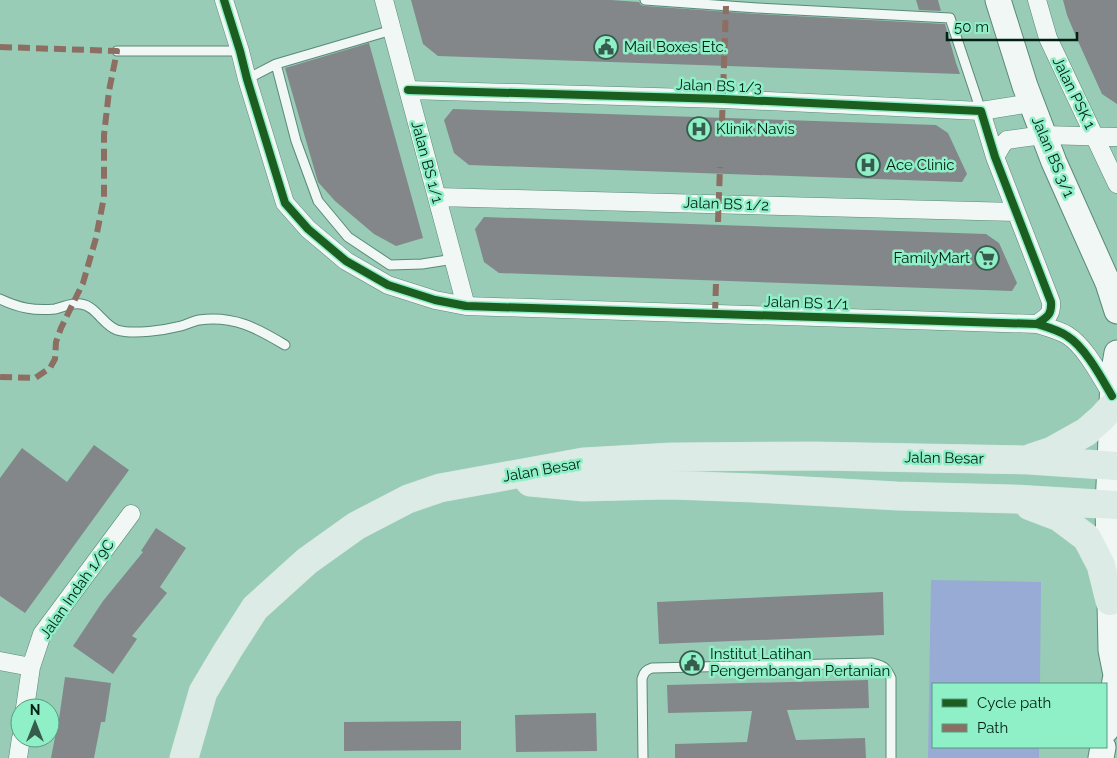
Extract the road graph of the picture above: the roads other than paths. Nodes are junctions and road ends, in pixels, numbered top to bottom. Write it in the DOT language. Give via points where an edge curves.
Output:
graph roads {
  1 [pos="224,0"];
  2 [pos="384,0"];
  3 [pos="645,0"];
  4 [pos="998,0"];
  5 [pos="1037,0"];
  6 [pos="392,30"];
  7 [pos="117,51"];
  8 [pos="240,51"];
  9 [pos="276,64"];
  10 [pos="247,79"];
  11 [pos="408,90"];
  12 [pos="1031,103"];
  13 [pos="981,111"];
  14 [pos="1043,135"];
  15 [pos="1095,136"];
  16 [pos="1117,137"];
  17 [pos="994,157"];
  18 [pos="1117,184"];
  19 [pos="437,197"];
  20 [pos="1016,212"];
  21 [pos="454,259"];
  22 [pos="0,299"];
  23 [pos="466,306"];
  24 [pos="1117,311"];
  25 [pos="1037,324"];
  26 [pos="285,345"];
  27 [pos="1117,353"];
  28 [pos="1112,402"];
  29 [pos="1028,460"];
  30 [pos="1114,466"];
  31 [pos="496,478"];
  32 [pos="1014,499"];
  33 [pos="1112,505"];
  34 [pos="131,514"];
  35 [pos="1110,601"];
  36 [pos="0,661"];
  37 [pos="31,667"];
  38 [pos="1116,673"];
  39 [pos="26,698"];
  40 [pos="1107,724"];
  41 [pos="184,758"];
  42 [pos="643,758"];
  43 [pos="890,758"];
  1 -- 8 [label="street"];
  2 -- 6 [label="street, Jalan BS 1/1"];
  3 -- 13 [label="lane" via="950,18"];
  4 -- 12 [label="street, Jalan BS 3/1"];
  5 -- 15 [label="street, Jalan PSK 1" via="1048,38"];
  6 -- 9 [label="lane"];
  6 -- 11 [label="street, Jalan BS 1/1"];
  7 -- 8 [label="lane"];
  8 -- 10 [label="street"];
  9 -- 10 [label="lane"];
  9 -- 21 [label="lane" via="296,141 318,201 348,237 390,265"];
  10 -- 23 [label="street" via="285,202 308,229 346,261 388,286"];
  11 -- 13 [label="street, Jalan BS 1/3" via="723,99"];
  11 -- 19 [label="street, Jalan BS 1/1"];
  12 -- 13 [label="street, Jalan BS 1/3"];
  12 -- 14 [label="street, Jalan BS 3/1"];
  13 -- 17 [label="street"];
  14 -- 15 [label="street"];
  14 -- 17 [label="street" via="1007,140"];
  14 -- 24 [label="street, Jalan BS 3/1" via="1108,283"];
  15 -- 16 [label="street"];
  15 -- 18 [label="street, Jalan PSK 1"];
  17 -- 20 [label="street"];
  19 -- 20 [label="street, Jalan BS 1/2"];
  19 -- 21 [label="street, Jalan BS 1/1"];
  20 -- 25 [label="street" via="1051,302 1052,310"];
  21 -- 23 [label="street, Jalan BS 1/1"];
  22 -- 26 [label="lane" via="33,310 83,304 118,330 137,332 182,326 197,320 228,320 253,327"];
  23 -- 25 [label="street, Jalan BS 1/1"];
  25 -- 28 [label="street, Jalan BS 1/1" via="1067,336 1079,345 1096,369"];
  27 -- 28 [label="street"];
  28 -- 29 [label="main road" via="1101,419 1086,432"];
  28 -- 30 [label="street"];
  29 -- 30 [label="main road, Jalan Besar"];
  29 -- 31 [label="main road, Jalan Besar" via="671,457 583,462"];
  30 -- 33 [label="street"];
  31 -- 32 [label="main road, Jalan Besar" via="583,487 670,485"];
  31 -- 41 [label="main road" via="440,488 408,499 356,526 307,561 256,608 228,650 203,692"];
  32 -- 33 [label="main road, Jalan Besar"];
  32 -- 35 [label="main road" via="1059,517 1087,538 1101,565"];
  33 -- 35 [label="street"];
  34 -- 37 [label="street, Jalan Indah 1/9C" via="42,634"];
  35 -- 38 [label="street" via="1111,650"];
  36 -- 37 [label="street"];
  37 -- 39 [label="street, Jalan Indah 1/9C"];
  38 -- 40 [label="street"];
  42 -- 43 [label="lane" via="642,679 647,670 872,663 882,666 891,678"];
}
